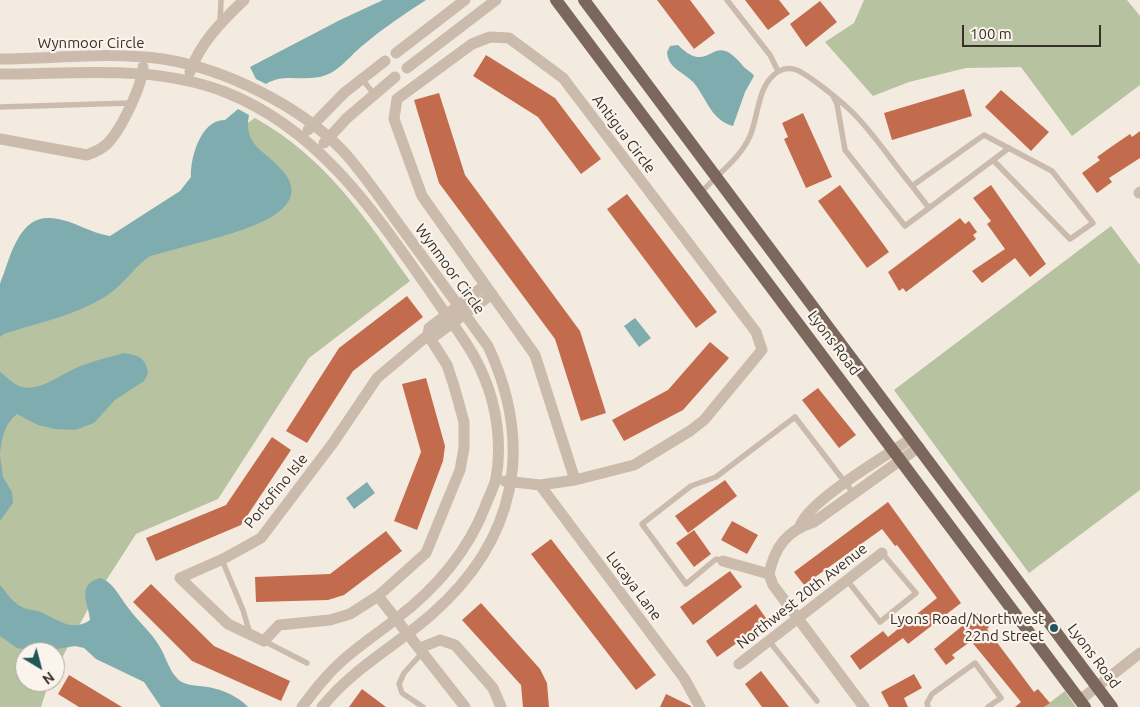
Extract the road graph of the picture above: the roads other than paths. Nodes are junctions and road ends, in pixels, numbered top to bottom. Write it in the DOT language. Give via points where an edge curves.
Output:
graph roads {
  1 [pos="221,0"];
  2 [pos="244,0"];
  3 [pos="465,0"];
  4 [pos="496,0"];
  5 [pos="556,0"];
  6 [pos="584,0"];
  7 [pos="727,0"];
  8 [pos="220,23"];
  9 [pos="396,53"];
  10 [pos="143,57"];
  11 [pos="0,59"];
  12 [pos="385,61"];
  13 [pos="192,65"];
  14 [pos="407,68"];
  15 [pos="778,71"];
  16 [pos="142,72"];
  17 [pos="0,74"];
  18 [pos="395,77"];
  19 [pos="362,79"];
  20 [pos="187,80"];
  21 [pos="374,94"];
  22 [pos="834,98"];
  23 [pos="131,103"];
  24 [pos="0,107"];
  25 [pos="312,126"];
  26 [pos="303,137"];
  27 [pos="328,138"];
  28 [pos="0,139"];
  29 [pos="1009,148"];
  30 [pos="318,150"];
  31 [pos="993,160"];
  32 [pos="716,175"];
  33 [pos="912,186"];
  34 [pos="702,193"];
  35 [pos="929,208"];
  36 [pos="488,290"];
  37 [pos="461,310"];
  38 [pos="449,320"];
  39 [pos="428,335"];
  40 [pos="915,443"];
  41 [pos="898,455"];
  42 [pos="575,480"];
  43 [pos="494,483"];
  44 [pos="846,483"];
  45 [pos="540,485"];
  46 [pos="511,486"];
  47 [pos="854,494"];
  48 [pos="800,526"];
  49 [pos="882,553"];
  50 [pos="222,560"];
  51 [pos="723,561"];
  52 [pos="769,574"];
  53 [pos="847,580"];
  54 [pos="378,596"];
  55 [pos="397,619"];
  56 [pos="798,620"];
  57 [pos="408,632"];
  58 [pos="250,634"];
  59 [pos="264,641"];
  60 [pos="769,641"];
  61 [pos="422,650"];
  62 [pos="1140,653"];
  63 [pos="307,663"];
  64 [pos="739,664"];
  65 [pos="1097,687"];
  66 [pos="817,701"];
  67 [pos="1083,703"];
  68 [pos="302,707"];
  69 [pos="322,707"];
  70 [pos="423,707"];
  71 [pos="465,707"];
  72 [pos="501,707"];
  73 [pos="700,707"];
  74 [pos="864,707"];
  75 [pos="928,707"];
  76 [pos="988,707"];
  77 [pos="1112,707"];
  1 -- 8 [label="lane"];
  2 -- 8 [label="street"];
  3 -- 9 [label="street"];
  4 -- 14 [label="street"];
  5 -- 34 [label="main road, Lyons Road"];
  6 -- 32 [label="main road, Lyons Road"];
  7 -- 15 [label="lane" via="770,55"];
  8 -- 13 [label="street"];
  10 -- 11 [label="street, Wynmoor Circle" via="68,55"];
  10 -- 13 [label="street, Wynmoor Circle"];
  10 -- 16 [label="street"];
  12 -- 19 [label="street"];
  13 -- 20 [label="street"];
  13 -- 25 [label="street, Wynmoor Circle" via="243,84"];
  15 -- 22 [label="lane" via="798,70"];
  15 -- 32 [label="lane" via="762,94 751,134 741,153"];
  16 -- 17 [label="street, Wynmoor Circle"];
  16 -- 20 [label="street, Wynmoor Circle"];
  16 -- 23 [label="street"];
  18 -- 21 [label="street"];
  19 -- 21 [label="lane"];
  19 -- 25 [label="street"];
  20 -- 26 [label="street, Wynmoor Circle" via="250,103"];
  21 -- 27 [label="street"];
  22 -- 33 [label="lane" via="850,110"];
  22 -- 35 [label="lane" via="845,150 905,226"];
  23 -- 24 [label="lane"];
  23 -- 28 [label="street" via="108,142 98,151 87,154"];
  25 -- 26 [label="street"];
  25 -- 27 [label="street, Wynmoor Circle"];
  26 -- 30 [label="street, Wynmoor Circle"];
  27 -- 30 [label="street"];
  27 -- 37 [label="street, Wynmoor Circle" via="362,174"];
  29 -- 31 [label="lane"];
  29 -- 31 [label="lane" via="1052,171 1093,222 1070,239"];
  29 -- 33 [label="lane" via="984,135"];
  30 -- 38 [label="street, Wynmoor Circle" via="365,203"];
  31 -- 35 [label="lane"];
  32 -- 34 [label="lane"];
  32 -- 40 [label="main road, Lyons Road"];
  33 -- 35 [label="lane"];
  34 -- 41 [label="main road, Lyons Road"];
  36 -- 37 [label="street"];
  36 -- 42 [label="street, Antigua Circle" via="535,355"];
  36 -- 42 [label="street, Antigua Circle" via="422,196 394,120 397,99 472,44 490,37 508,38 563,78 756,332 762,350 704,420 690,431 634,465"];
  37 -- 38 [label="street"];
  37 -- 46 [label="street, Wynmoor Circle" via="488,346 507,398 513,434"];
  38 -- 39 [label="street, Portofino Isle" via="436,335"];
  38 -- 43 [label="street, Wynmoor Circle" via="473,354 493,403 498,436"];
  39 -- 50 [label="street, Portofino Isle" via="377,378 333,443 261,538"];
  39 -- 54 [label="street" via="447,365 464,422 460,470 426,553"];
  40 -- 41 [label="street"];
  40 -- 65 [label="main road, Lyons Road"];
  41 -- 44 [label="street"];
  41 -- 47 [label="street"];
  41 -- 67 [label="main road, Lyons Road"];
  42 -- 45 [label="street, Antigua Circle"];
  43 -- 46 [label="street, Antigua Circle"];
  43 -- 55 [label="street, Wynmoor Circle" via="480,520 461,554 431,589"];
  44 -- 47 [label="lane"];
  44 -- 48 [label="street" via="803,517"];
  44 -- 51 [label="lane" via="795,417 716,477 690,486 642,524 686,584 716,559"];
  45 -- 46 [label="street, Antigua Circle"];
  45 -- 73 [label="street, Lucaya Lane" via="684,678"];
  46 -- 57 [label="street, Wynmoor Circle" via="505,510 489,544 469,573 432,614"];
  47 -- 48 [label="street" via="814,522"];
  48 -- 52 [label="street" via="773,554"];
  49 -- 53 [label="street, Northwest 20th Avenue"];
  49 -- 53 [label="lane" via="916,593 880,622"];
  50 -- 58 [label="lane"];
  50 -- 58 [label="street, Portofino Isle" via="180,578 228,624"];
  51 -- 52 [label="street"];
  52 -- 56 [label="street"];
  53 -- 56 [label="street, Northwest 20th Avenue"];
  54 -- 55 [label="street"];
  54 -- 59 [label="street" via="350,614 330,620 280,625"];
  55 -- 57 [label="street"];
  55 -- 68 [label="street, Wynmoor Circle" via="341,662"];
  56 -- 60 [label="street, Northwest 20th Avenue"];
  56 -- 74 [label="street"];
  57 -- 61 [label="street"];
  57 -- 69 [label="street, Wynmoor Circle" via="352,674"];
  58 -- 59 [label="street, Portofino Isle"];
  59 -- 63 [label="lane"];
  60 -- 64 [label="street, Northwest 20th Avenue"];
  60 -- 66 [label="lane"];
  61 -- 70 [label="lane" via="399,684 402,693"];
  61 -- 71 [label="street"];
  61 -- 72 [label="street" via="440,640 455,644 493,688"];
  62 -- 65 [label="street"];
  65 -- 67 [label="street"];
  65 -- 77 [label="main road, Lyons Road"];
  75 -- 76 [label="lane" via="932,694 975,663 1001,698"];
}
